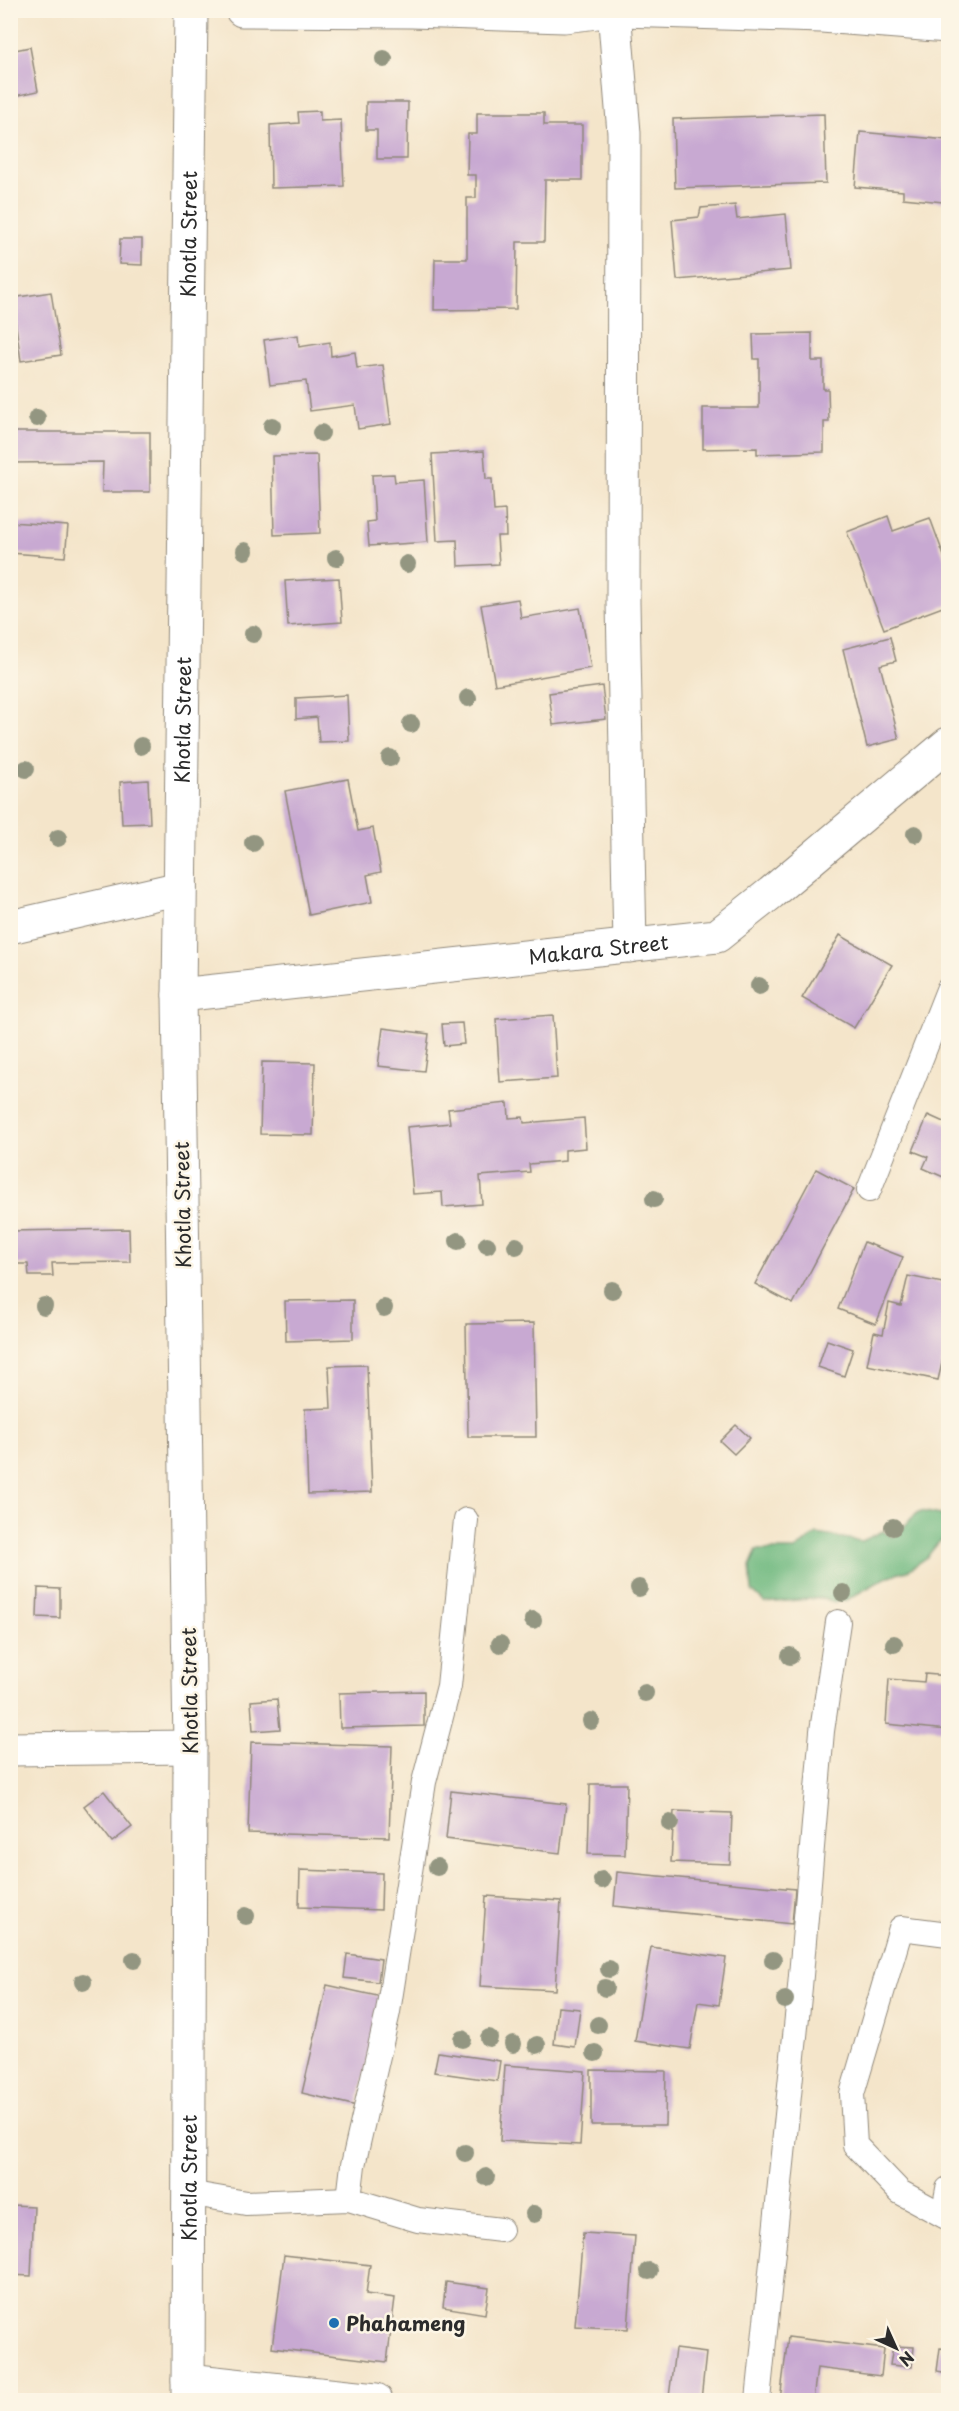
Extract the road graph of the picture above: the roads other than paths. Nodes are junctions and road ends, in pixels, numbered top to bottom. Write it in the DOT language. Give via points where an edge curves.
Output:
graph roads {
  1 [pos="191,10"];
  2 [pos="242,10"];
  3 [pos="614,10"];
  4 [pos="622,10"];
  5 [pos="564,13"];
  6 [pos="948,26"];
  7 [pos="948,744"];
  8 [pos="180,888"];
  9 [pos="10,927"];
  10 [pos="630,946"];
  11 [pos="948,990"];
  12 [pos="179,995"];
  13 [pos="869,1190"];
  14 [pos="466,1520"];
  15 [pos="838,1622"];
  16 [pos="190,1748"];
  17 [pos="10,1749"];
  18 [pos="948,1934"];
  19 [pos="948,2189"];
  20 [pos="188,2193"];
  21 [pos="349,2199"];
  22 [pos="946,2216"];
  23 [pos="501,2230"];
  24 [pos="188,2390"];
  25 [pos="376,2400"];
  26 [pos="758,2400"];
  1 -- 8 [label="street, Khotla Street"];
  2 -- 5 [label="street"];
  3 -- 5 [label="street"];
  3 -- 10 [label="street" via="624,133 623,603"];
  4 -- 6 [label="street" via="822,16"];
  7 -- 10 [label="street, Makara Street" via="717,936"];
  8 -- 9 [label="street"];
  8 -- 12 [label="street, Khotla Street"];
  10 -- 12 [label="street, Makara Street"];
  11 -- 13 [label="lane"];
  12 -- 16 [label="street, Khotla Street"];
  14 -- 21 [label="lane" via="449,1686 424,1782 388,2012 353,2164"];
  15 -- 26 [label="lane" via="822,1731"];
  16 -- 17 [label="street"];
  16 -- 20 [label="street, Khotla Street"];
  18 -- 22 [label="lane" via="901,1928 852,2094 855,2145 900,2192"];
  19 -- 22 [label="lane"];
  20 -- 21 [label="lane" via="246,2203"];
  20 -- 24 [label="street, Khotla Street"];
  21 -- 23 [label="lane" via="418,2220"];
  24 -- 25 [label="street"];
}
